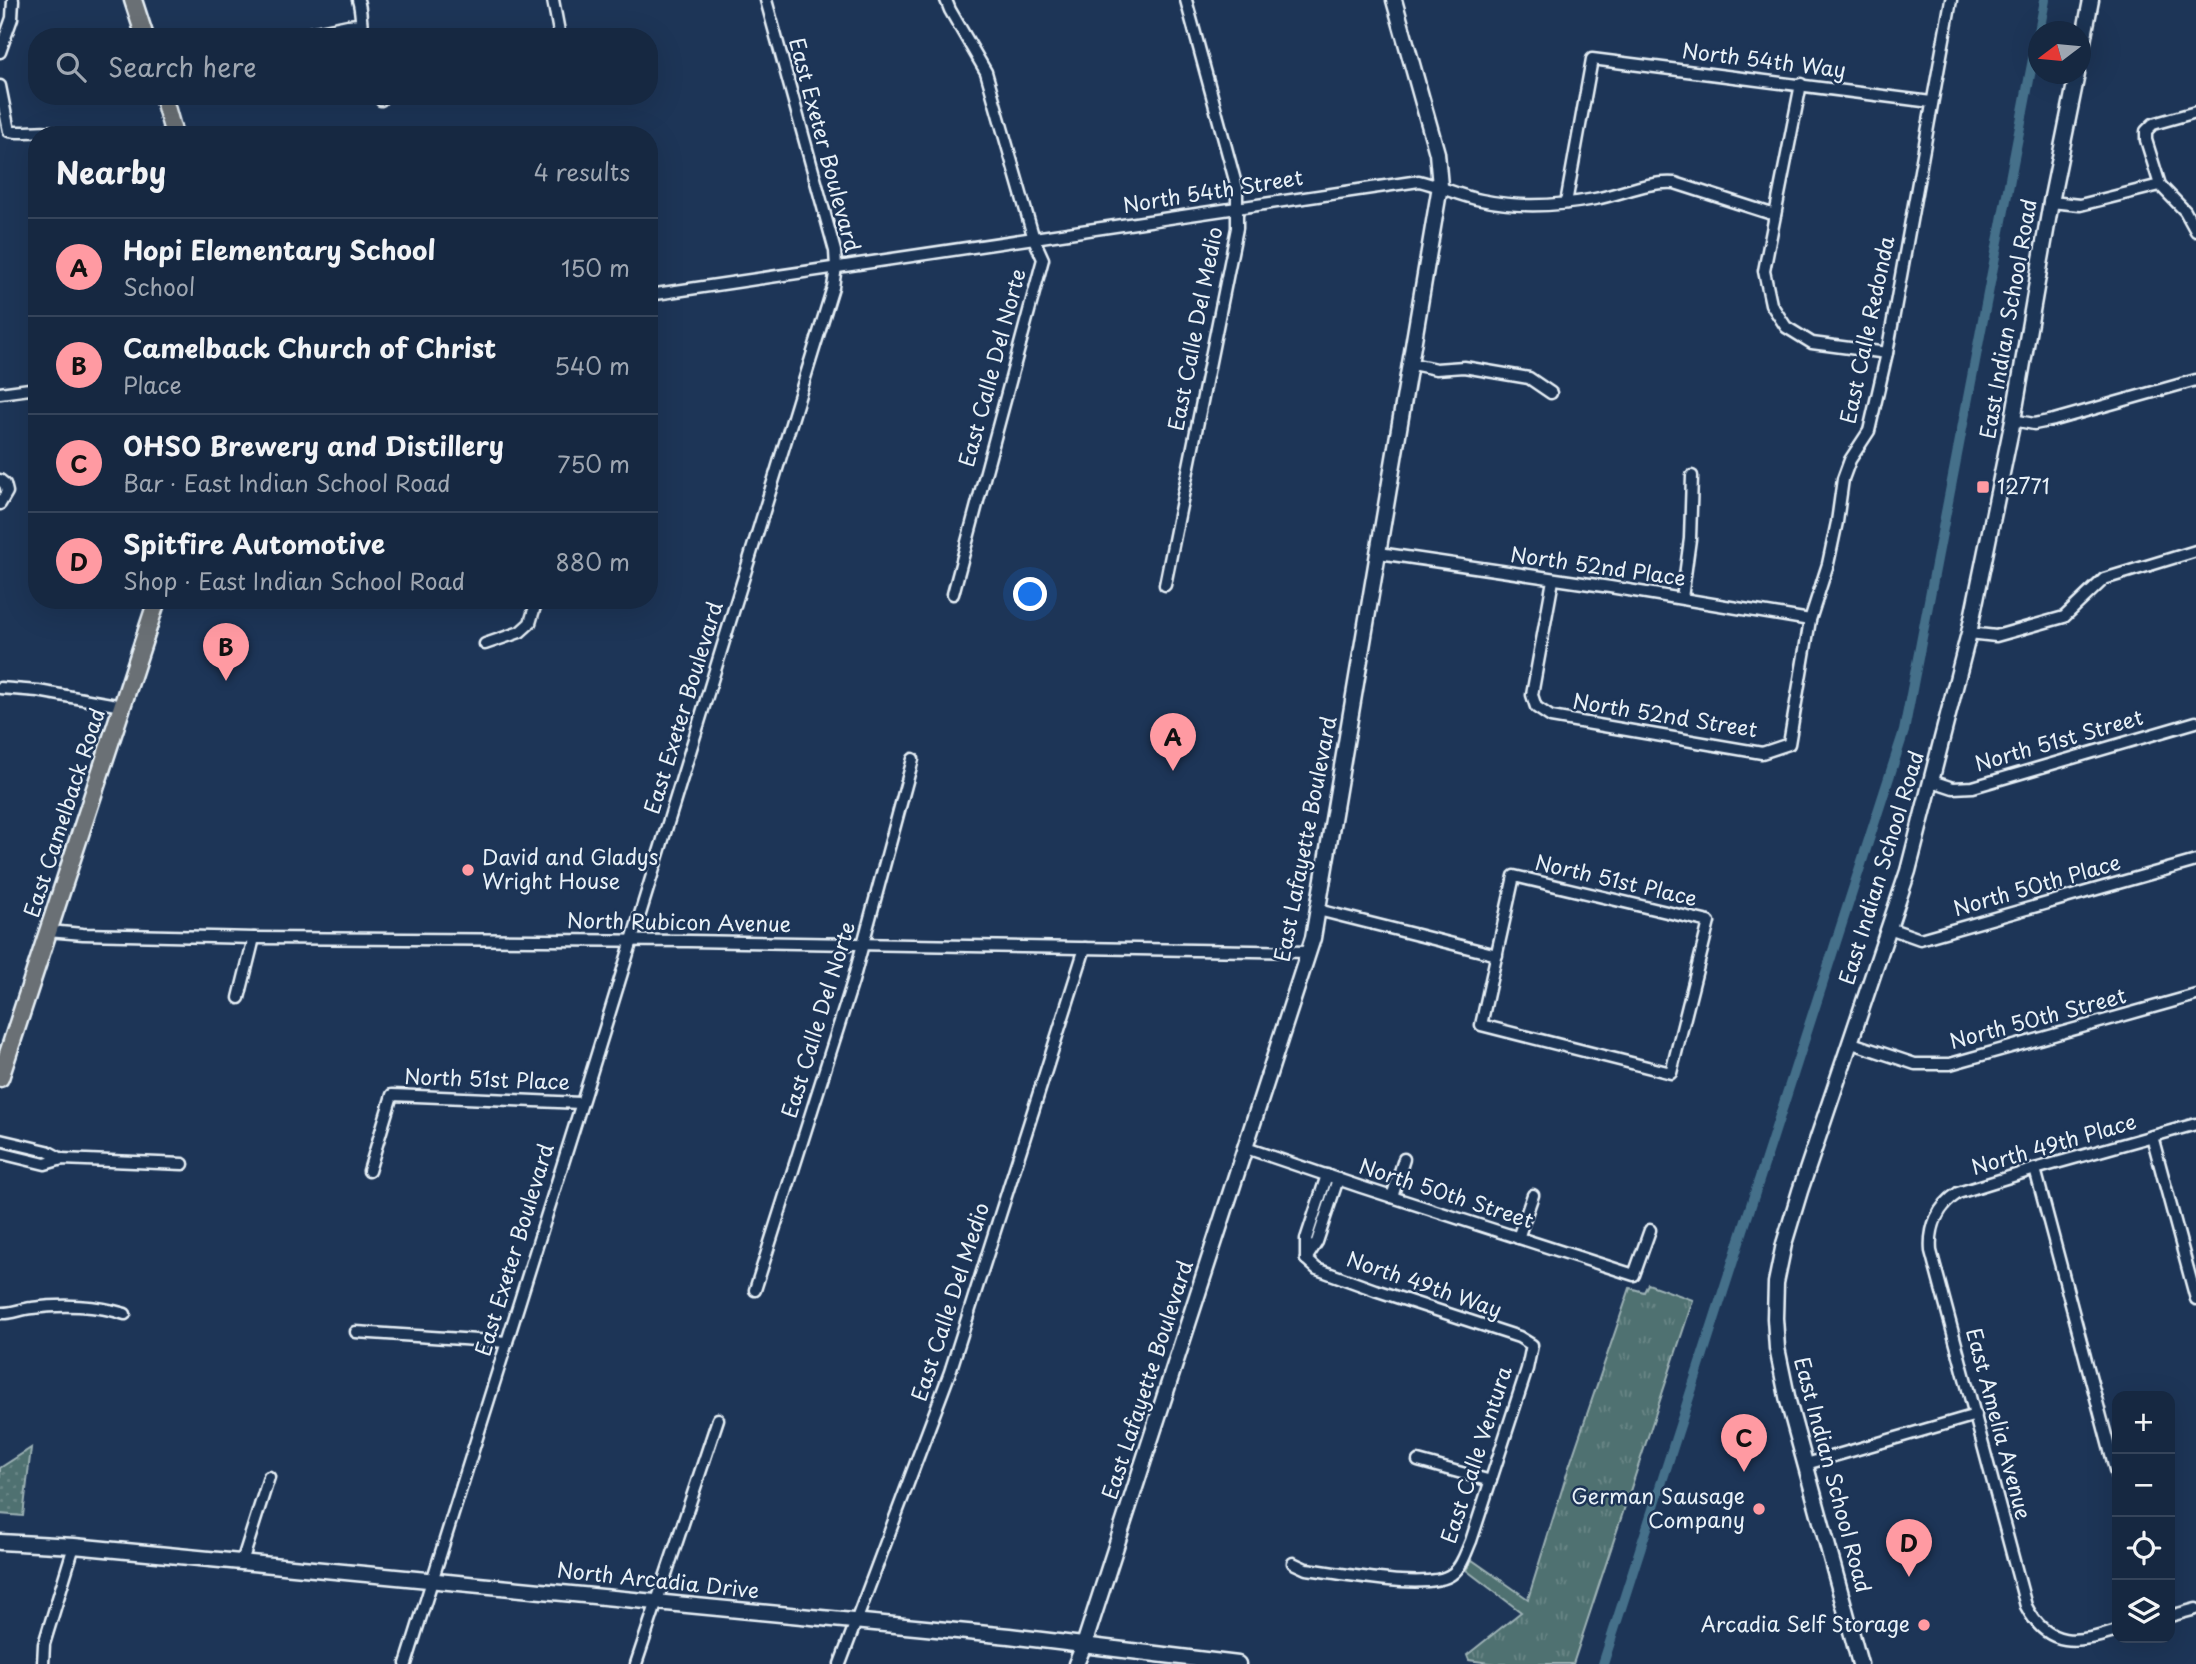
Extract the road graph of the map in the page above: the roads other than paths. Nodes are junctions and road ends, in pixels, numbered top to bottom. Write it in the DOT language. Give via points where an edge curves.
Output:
graph roads {
  1 [pos="13,0"];
  2 [pos="133,0"];
  3 [pos="358,0"];
  4 [pos="553,0"];
  5 [pos="766,0"];
  6 [pos="946,0"];
  7 [pos="1186,0"];
  8 [pos="1394,0"];
  9 [pos="1951,0"];
  10 [pos="2091,0"];
  11 [pos="2087,21"];
  12 [pos="360,24"];
  13 [pos="142,28"];
  14 [pos="334,28"];
  15 [pos="361,28"];
  16 [pos="559,28"];
  17 [pos="0,52"];
  18 [pos="1801,84"];
  19 [pos="2075,84"];
  20 [pos="0,86"];
  21 [pos="1931,102"];
  22 [pos="166,105"];
  23 [pos="2196,112"];
  24 [pos="171,126"];
  25 [pos="28,133"];
  26 [pos="2161,185"];
  27 [pos="1440,186"];
  28 [pos="2051,202"];
  29 [pos="1566,203"];
  30 [pos="1238,207"];
  31 [pos="1775,215"];
  32 [pos="2196,230"];
  33 [pos="1034,239"];
  34 [pos="836,267"];
  35 [pos="658,294"];
  36 [pos="1887,353"];
  37 [pos="1412,364"];
  38 [pos="2196,380"];
  39 [pos="28,389"];
  40 [pos="0,393"];
  41 [pos="1551,393"];
  42 [pos="2013,420"];
  43 [pos="1692,476"];
  44 [pos="0,480"];
  45 [pos="0,504"];
  46 [pos="2196,551"];
  47 [pos="1380,553"];
  48 [pos="1553,580"];
  49 [pos="1165,585"];
  50 [pos="953,594"];
  51 [pos="1682,598"];
  52 [pos="154,609"];
  53 [pos="534,609"];
  54 [pos="1810,620"];
  55 [pos="1969,633"];
  56 [pos="485,644"];
  57 [pos="0,688"];
  58 [pos="122,706"];
  59 [pos="2196,722"];
  60 [pos="1789,744"];
  61 [pos="913,759"];
  62 [pos="1932,781"];
  63 [pos="2196,862"];
  64 [pos="1318,910"];
  65 [pos="1889,928"];
  66 [pos="48,931"];
  67 [pos="254,938"];
  68 [pos="632,941"];
  69 [pos="864,946"];
  70 [pos="1085,947"];
  71 [pos="1310,952"];
  72 [pos="1497,955"];
  73 [pos="2196,995"];
  74 [pos="239,998"];
  75 [pos="1849,1042"];
  76 [pos="0,1078"];
  77 [pos="581,1102"];
  78 [pos="2196,1124"];
  79 [pos="2152,1136"];
  80 [pos="0,1140"];
  81 [pos="31,1147"];
  82 [pos="1246,1148"];
  83 [pos="0,1153"];
  84 [pos="62,1158"];
  85 [pos="1404,1159"];
  86 [pos="27,1160"];
  87 [pos="183,1164"];
  88 [pos="2035,1169"];
  89 [pos="369,1171"];
  90 [pos="1333,1177"];
  91 [pos="1533,1195"];
  92 [pos="1392,1197"];
  93 [pos="1315,1213"];
  94 [pos="1326,1216"];
  95 [pos="1935,1220"];
  96 [pos="1650,1230"];
  97 [pos="1518,1238"];
  98 [pos="1306,1259"];
  99 [pos="755,1290"];
  100 [pos="2196,1299"];
  101 [pos="0,1313"];
  102 [pos="125,1314"];
  103 [pos="356,1332"];
  104 [pos="507,1342"];
  105 [pos="1532,1345"];
  106 [pos="1976,1415"];
  107 [pos="719,1419"];
  108 [pos="2112,1458"];
  109 [pos="1418,1461"];
  110 [pos="1806,1464"];
  111 [pos="269,1477"];
  112 [pos="1491,1481"];
  113 [pos="0,1542"];
  114 [pos="74,1546"];
  115 [pos="242,1562"];
  116 [pos="1293,1563"];
  117 [pos="432,1581"];
  118 [pos="658,1602"];
  119 [pos="2196,1609"];
  120 [pos="2175,1615"];
  121 [pos="857,1621"];
  122 [pos="2112,1633"];
  123 [pos="1084,1644"];
  124 [pos="43,1664"];
  125 [pos="406,1664"];
  126 [pos="636,1664"];
  127 [pos="840,1664"];
  128 [pos="1076,1664"];
  129 [pos="1232,1664"];
  130 [pos="1860,1664"];
  1 -- 17 [label="street"];
  2 -- 13 [label="main road"];
  3 -- 12 [label="street"];
  4 -- 16 [label="street"];
  5 -- 34 [label="street, East Exeter Boulevard"];
  6 -- 33 [label="street, East Calle Del Norte" via="986,72"];
  7 -- 30 [label="street, East Calle Del Medio" via="1237,188"];
  8 -- 27 [label="street, East Lafayette Boulevard" via="1437,153"];
  9 -- 21 [label="street, East Calle Redonda"];
  10 -- 11 [label="street"];
  12 -- 14 [label="street"];
  12 -- 15 [label="street"];
  18 -- 21 [label="street, North 54th Way"];
  18 -- 29 [label="street, North 54th Way" via="1592,59"];
  18 -- 31 [label="street"];
  19 -- 28 [label="street, East Indian School Road"];
  20 -- 25 [label="street" via="9,131"];
  21 -- 36 [label="street, East Calle Redonda"];
  22 -- 24 [label="main road"];
  23 -- 26 [label="street" via="2153,124 2146,131"];
  26 -- 28 [label="street" via="2080,205"];
  26 -- 32 [label="street"];
  27 -- 29 [label="street, North 54th Street" via="1513,205"];
  27 -- 30 [label="street, North 54th Street" via="1419,181"];
  27 -- 37 [label="street, East Lafayette Boulevard"];
  28 -- 42 [label="street, East Indian School Road"];
  29 -- 31 [label="street, North 54th Street" via="1659,182"];
  30 -- 33 [label="street, North 54th Street"];
  30 -- 49 [label="street, East Calle Del Medio"];
  31 -- 36 [label="street" via="1764,271 1771,304 1786,327 1812,343"];
  33 -- 34 [label="street, North 54th Street"];
  33 -- 50 [label="street, East Calle Del Norte" via="1043,259"];
  34 -- 35 [label="street, North 54th Street"];
  34 -- 68 [label="street, East Exeter Boulevard" via="834,287"];
  36 -- 54 [label="street, East Calle Redonda" via="1869,431 1843,479 1838,522"];
  37 -- 41 [label="street" via="1529,378"];
  37 -- 47 [label="street, East Lafayette Boulevard"];
  38 -- 42 [label="street" via="2054,420 2034,424"];
  39 -- 40 [label="street"];
  42 -- 55 [label="street, East Indian School Road"];
  43 -- 51 [label="street"];
  44 -- 45 [label="street" via="7,492"];
  46 -- 55 [label="street" via="2104,579 2064,617 1996,636"];
  47 -- 48 [label="street, North 52nd Place"];
  47 -- 64 [label="street, East Lafayette Boulevard"];
  48 -- 51 [label="street, North 52nd Place"];
  48 -- 60 [label="street, North 52nd Street" via="1532,695 1536,707 1552,717 1762,753"];
  51 -- 54 [label="street, North 52nd Place"];
  52 -- 58 [label="main road, East Camelback Road"];
  53 -- 56 [label="street" via="530,623 520,632"];
  54 -- 60 [label="street, East Calle Redonda"];
  55 -- 62 [label="street, East Indian School Road"];
  57 -- 58 [label="street"];
  58 -- 66 [label="main road, East Camelback Road"];
  59 -- 62 [label="street, North 51st Street" via="1973,787 1953,788"];
  61 -- 69 [label="street, East Calle Del Norte"];
  62 -- 65 [label="street, East Indian School Road"];
  63 -- 65 [label="street, North 50th Place" via="1920,939"];
  64 -- 71 [label="street, East Lafayette Boulevard"];
  64 -- 72 [label="street"];
  65 -- 75 [label="street, East Indian School Road"];
  66 -- 67 [label="street, North Rubicon Avenue"];
  66 -- 76 [label="main road, East Camelback Road"];
  67 -- 68 [label="street, North Rubicon Avenue"];
  67 -- 74 [label="street"];
  68 -- 69 [label="street, North Rubicon Avenue"];
  68 -- 77 [label="street, East Exeter Boulevard"];
  69 -- 70 [label="street, North Rubicon Avenue"];
  69 -- 99 [label="street, East Calle Del Norte"];
  70 -- 71 [label="street, North Rubicon Avenue"];
  70 -- 121 [label="street, East Calle Del Medio" via="950,1372"];
  71 -- 82 [label="street, East Lafayette Boulevard"];
  72 -- 72 [label="street, North 51st Place" via="1480,1025 1671,1073 1709,922 1514,876"];
  73 -- 75 [label="street, North 50th Street" via="1950,1065 1914,1064"];
  75 -- 110 [label="street, East Indian School Road" via="1788,1231 1775,1296 1780,1366"];
  77 -- 89 [label="street, North 51st Place" via="392,1095"];
  77 -- 104 [label="street, East Exeter Boulevard"];
  78 -- 79 [label="street, North 49th Place"];
  79 -- 88 [label="street, North 49th Place"];
  79 -- 100 [label="street"];
  80 -- 81 [label="street"];
  81 -- 84 [label="street"];
  81 -- 86 [label="street"];
  82 -- 90 [label="street, North 50th Street"];
  82 -- 123 [label="street, East Lafayette Boulevard"];
  83 -- 86 [label="street"];
  84 -- 86 [label="street" via="45,1164"];
  84 -- 87 [label="street"];
  85 -- 92 [label="street"];
  88 -- 95 [label="street, North 49th Place" via="1958,1193"];
  88 -- 108 [label="street"];
  90 -- 92 [label="street, North 50th Street"];
  90 -- 93 [label="street"];
  90 -- 94 [label="street"];
  91 -- 97 [label="street"];
  92 -- 97 [label="street, North 50th Street"];
  93 -- 94 [label="street"];
  93 -- 98 [label="street" via="1306,1239"];
  94 -- 98 [label="street"];
  95 -- 106 [label="street, East Amelia Avenue" via="1931,1251"];
  96 -- 97 [label="street, North 50th Street" via="1634,1275"];
  98 -- 105 [label="street, North 49th Way" via="1317,1269"];
  101 -- 102 [label="street" via="47,1306"];
  103 -- 104 [label="street"];
  104 -- 117 [label="street, East Exeter Boulevard"];
  105 -- 112 [label="street, East Calle Ventura"];
  106 -- 110 [label="street"];
  106 -- 122 [label="street, East Amelia Avenue" via="2026,1606 2034,1621 2045,1632 2063,1639 2077,1641"];
  107 -- 118 [label="street"];
  109 -- 112 [label="street"];
  110 -- 130 [label="street, East Indian School Road"];
  111 -- 115 [label="street"];
  112 -- 116 [label="street, East Calle Ventura" via="1461,1564 1438,1581 1306,1569"];
  113 -- 114 [label="street, North Arcadia Drive"];
  114 -- 115 [label="street, North Arcadia Drive"];
  114 -- 124 [label="street" via="44,1644"];
  115 -- 117 [label="street, North Arcadia Drive"];
  117 -- 118 [label="street, North Arcadia Drive"];
  117 -- 125 [label="street, East Exeter Boulevard"];
  118 -- 121 [label="street, North Arcadia Drive"];
  118 -- 126 [label="street"];
  119 -- 120 [label="street"];
  121 -- 123 [label="street, North Arcadia Drive"];
  121 -- 127 [label="street, East Calle Del Medio"];
  123 -- 128 [label="street, East Lafayette Boulevard"];
  123 -- 129 [label="street, North Arcadia Drive"];
}
